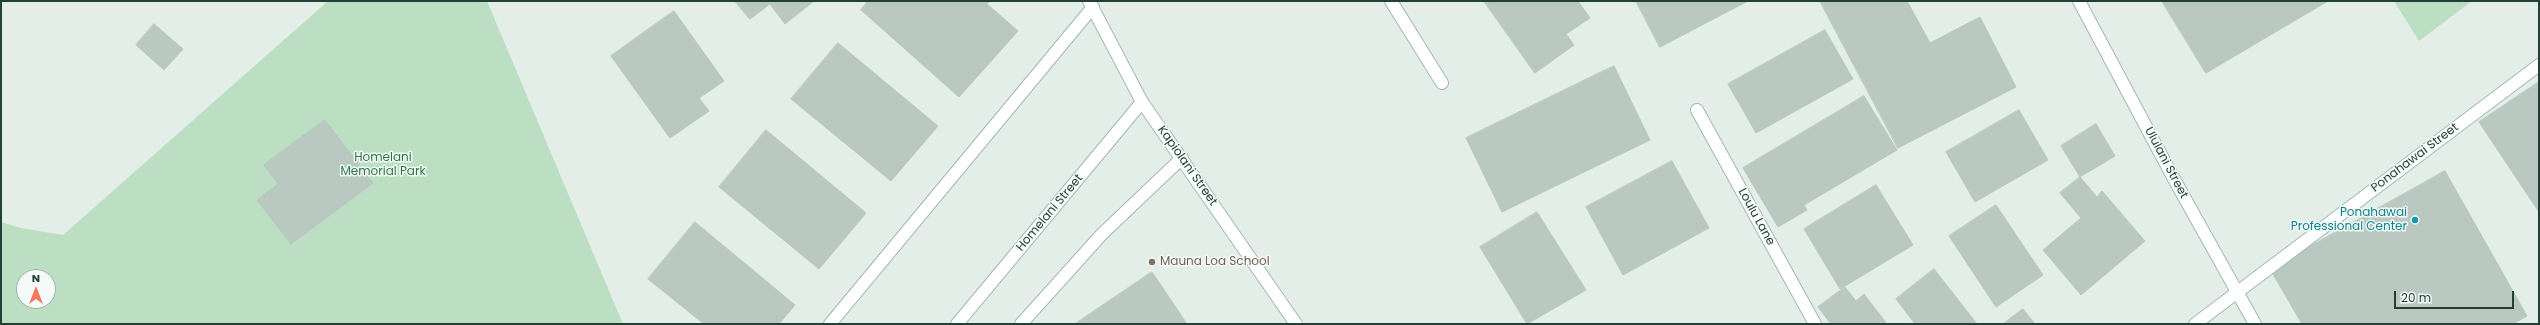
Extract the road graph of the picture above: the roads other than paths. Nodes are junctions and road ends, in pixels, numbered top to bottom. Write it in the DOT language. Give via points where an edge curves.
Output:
graph roads {
  1 [pos="1391,1"];
  2 [pos="2079,1"];
  3 [pos="1091,4"];
  4 [pos="2539,65"];
  5 [pos="1442,83"];
  6 [pos="1142,102"];
  7 [pos="1697,110"];
  8 [pos="1182,158"];
  9 [pos="2236,292"];
  10 [pos="830,324"];
  11 [pos="957,324"];
  12 [pos="1021,324"];
  13 [pos="1296,324"];
  14 [pos="1815,324"];
  15 [pos="2195,324"];
  16 [pos="2255,324"];
  1 -- 5 [label="street"];
  2 -- 9 [label="street, Ululani Street"];
  3 -- 6 [label="street, Kapiolani Street"];
  3 -- 10 [label="street"];
  4 -- 9 [label="street, Ponahawai Street"];
  6 -- 8 [label="street, Kapiolani Street"];
  6 -- 11 [label="street, Homelani Street"];
  7 -- 14 [label="street, Loulu Lane"];
  8 -- 12 [label="street" via="1102,234"];
  8 -- 13 [label="street, Kapiolani Street"];
  9 -- 15 [label="street, Ponahawai Street"];
  9 -- 16 [label="street, Ululani Street"];
}
